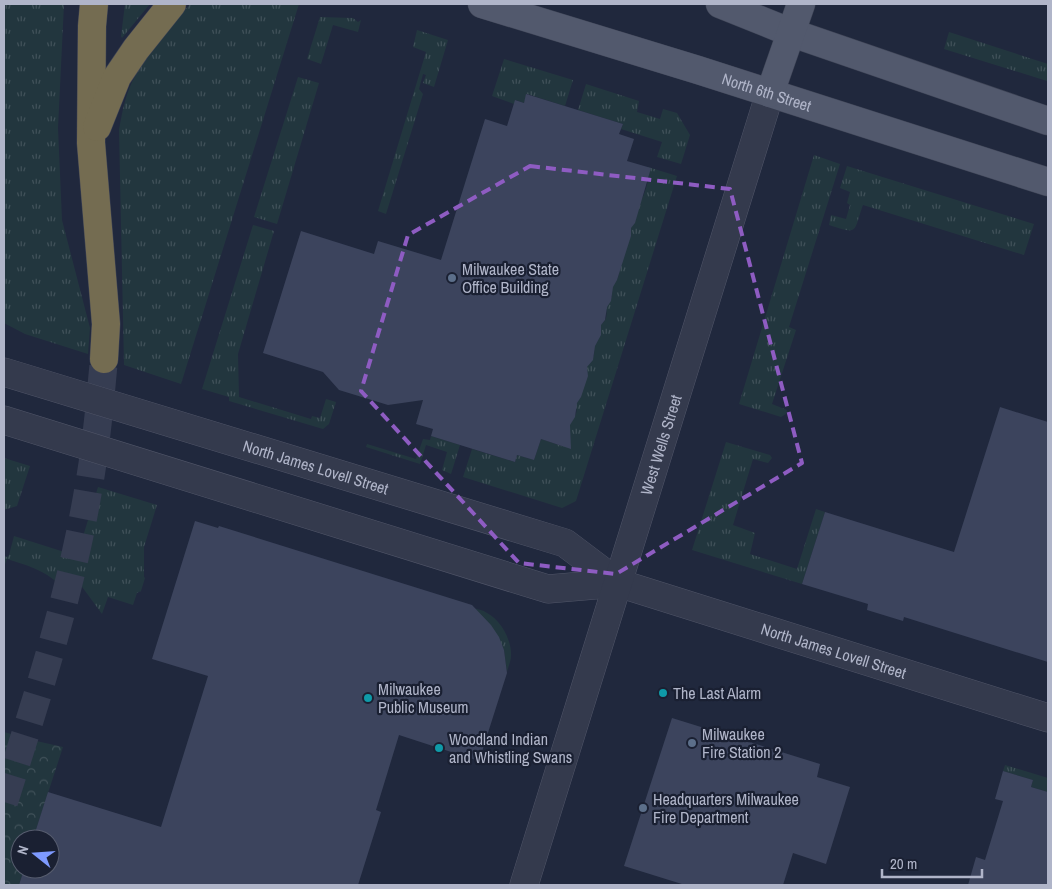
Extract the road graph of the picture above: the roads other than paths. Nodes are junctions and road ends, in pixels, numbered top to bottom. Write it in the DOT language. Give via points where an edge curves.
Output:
graph roads {
  1 [pos="94,4"];
  2 [pos="172,4"];
  3 [pos="482,4"];
  4 [pos="720,4"];
  5 [pos="801,4"];
  6 [pos="792,32"];
  7 [pos="770,93"];
  8 [pos="1048,121"];
  9 [pos="91,143"];
  10 [pos="1048,182"];
  11 [pos="104,359"];
  12 [pos="4,372"];
  13 [pos="4,420"];
  14 [pos="618,583"];
  15 [pos="1048,718"];
  16 [pos="524,885"];
  1 -- 9 [label="highway"];
  2 -- 9 [label="highway" via="117,77"];
  3 -- 7 [label="main road, North 6th Street"];
  4 -- 6 [label="main road"];
  5 -- 6 [label="main road, West Wells Street"];
  6 -- 7 [label="main road, West Wells Street"];
  6 -- 8 [label="main road"];
  7 -- 10 [label="main road, North 6th Street"];
  7 -- 14 [label="street, West Wells Street"];
  9 -- 11 [label="highway" via="106,324"];
  12 -- 14 [label="street, North James Lovell Street" via="565,543"];
  13 -- 14 [label="street, North James Lovell Street" via="548,590"];
  14 -- 15 [label="street, North James Lovell Street"];
  14 -- 16 [label="street, West Wells Street"];
}
